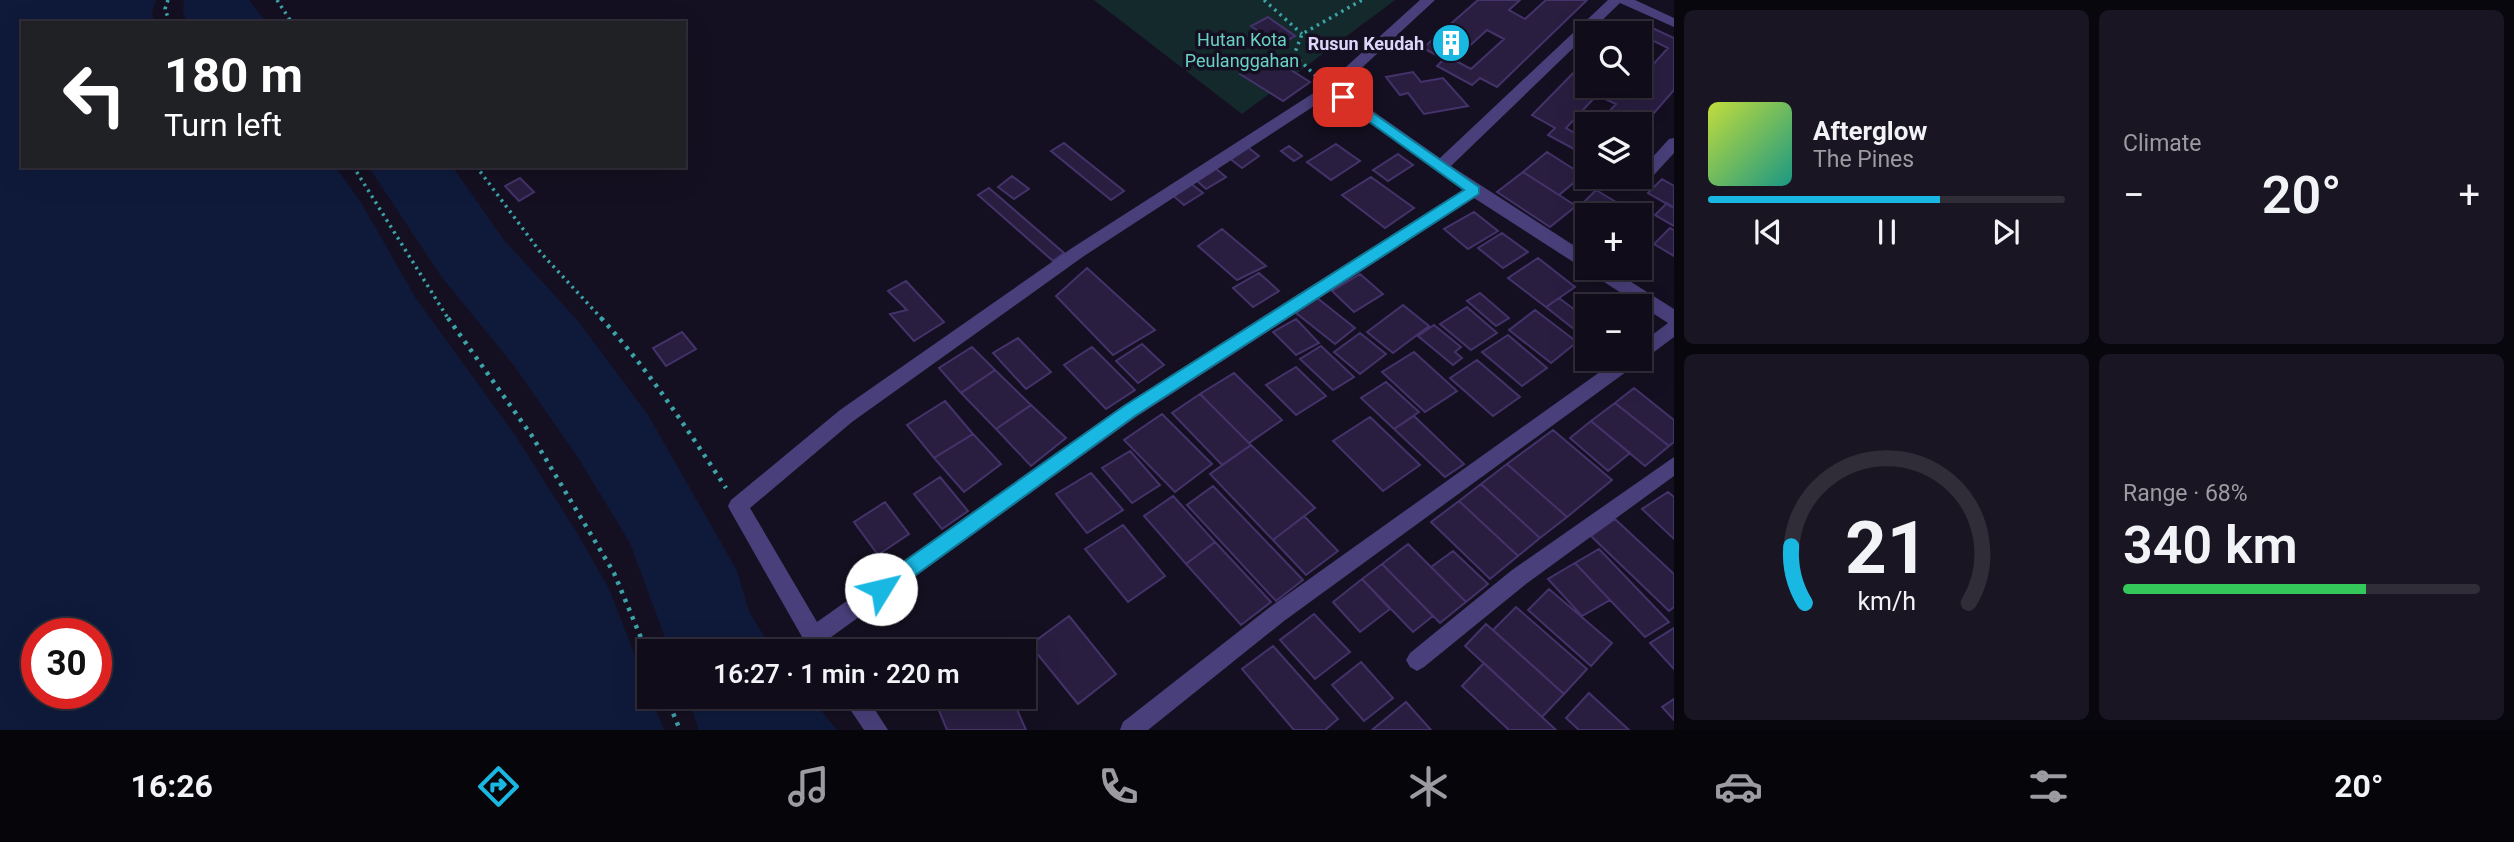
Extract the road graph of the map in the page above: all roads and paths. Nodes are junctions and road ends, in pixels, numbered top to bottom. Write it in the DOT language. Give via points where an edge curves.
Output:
graph roads {
  1 [pos="168,0"];
  2 [pos="277,0"];
  3 [pos="1264,0"];
  4 [pos="1362,0"];
  5 [pos="1428,0"];
  6 [pos="1616,0"];
  7 [pos="1624,0"];
  8 [pos="169,21"];
  9 [pos="291,21"];
  10 [pos="1674,23"];
  11 [pos="1302,34"];
  12 [pos="1331,88"];
  13 [pos="1674,143"];
  14 [pos="1441,166"];
  15 [pos="1652,167"];
  16 [pos="355,168"];
  17 [pos="477,168"];
  18 [pos="1474,190"];
  19 [pos="1575,254"];
  20 [pos="1615,280"];
  21 [pos="1674,318"];
  22 [pos="1674,328"];
  23 [pos="1652,344"];
  24 [pos="1614,371"];
  25 [pos="1674,465"];
  26 [pos="738,506"];
  27 [pos="642,639"];
  28 [pos="815,639"];
  29 [pos="825,639"];
  30 [pos="1417,660"];
  31 [pos="671,709"];
  32 [pos="862,709"];
  33 [pos="680,730"];
  34 [pos="877,730"];
  35 [pos="1131,730"];
  1 -- 8 [label="path" via="165,9"];
  2 -- 9 [label="path"];
  3 -- 11 [label="path"];
  4 -- 11 [label="path"];
  5 -- 12 [label="street"];
  6 -- 14 [label="street"];
  7 -- 10 [label="street"];
  11 -- 12 [label="path" via="1294,55"];
  12 -- 14 [label="street"];
  12 -- 26 [label="street" via="1078,252 846,416"];
  13 -- 15 [label="street"];
  14 -- 18 [label="street"];
  16 -- 27 [label="path" via="432,296 532,436 614,573"];
  17 -- 26 [label="path" via="541,253 626,345"];
  18 -- 19 [label="street"];
  18 -- 29 [label="street" via="1129,411"];
  20 -- 21 [label="street"];
  22 -- 23 [label="street"];
  24 -- 35 [label="street" via="1278,614"];
  25 -- 30 [label="street" via="1519,577"];
  26 -- 28 [label="street"];
  31 -- 33 [label="path"];
  32 -- 34 [label="street"];
}
